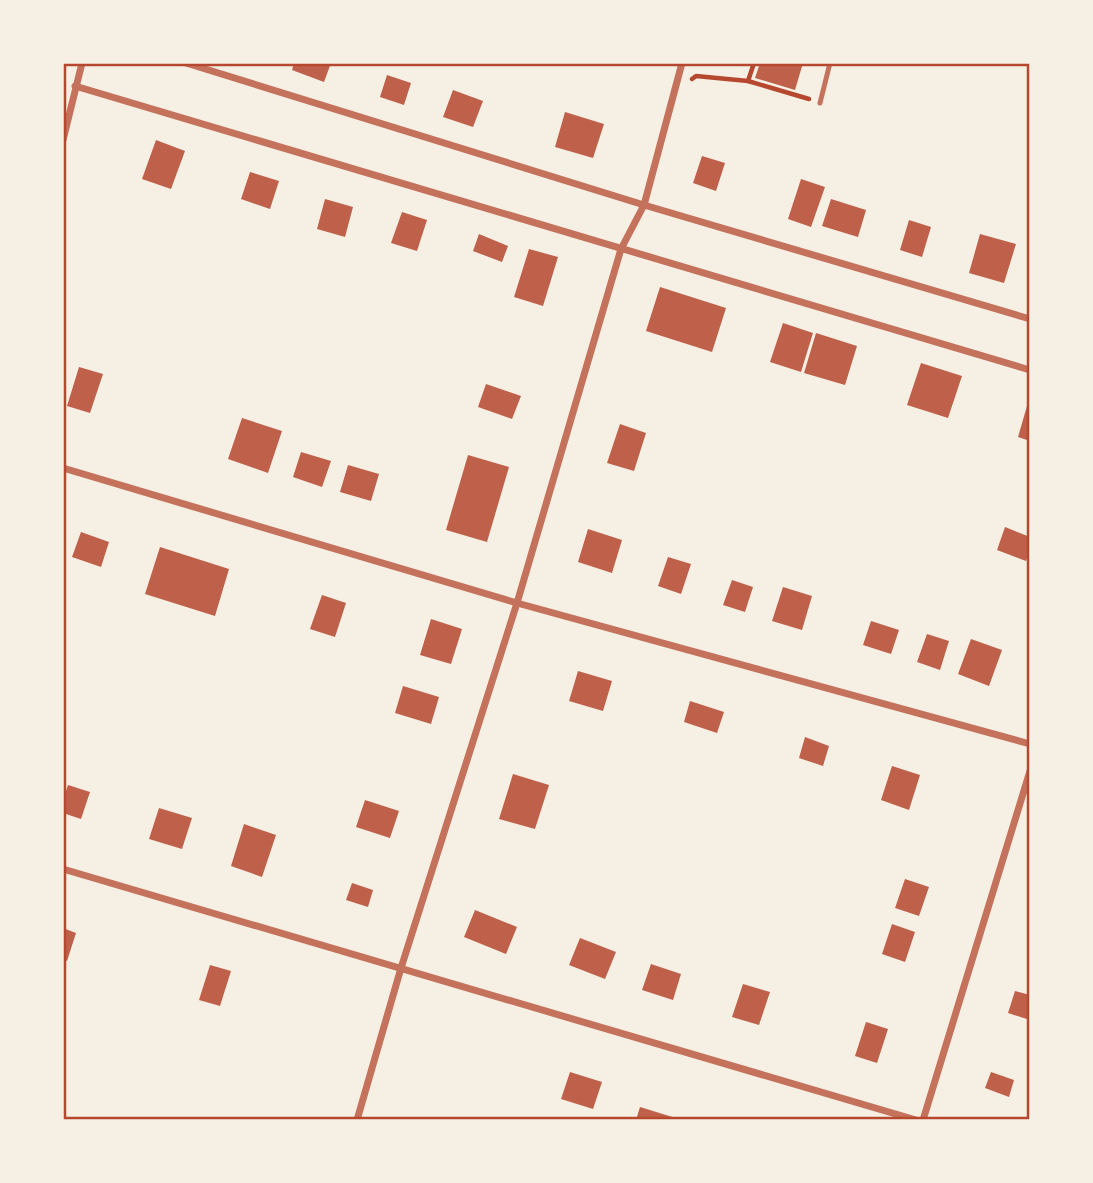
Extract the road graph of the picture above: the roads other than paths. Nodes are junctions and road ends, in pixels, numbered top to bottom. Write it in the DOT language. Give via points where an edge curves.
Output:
graph roads {
  1 [pos="82,63"];
  2 [pos="186,63"];
  3 [pos="682,63"];
  4 [pos="831,63"];
  5 [pos="75,86"];
  6 [pos="820,103"];
  7 [pos="63,140"];
  8 [pos="644,205"];
  9 [pos="621,248"];
  10 [pos="1030,319"];
  11 [pos="1030,370"];
  12 [pos="63,468"];
  13 [pos="517,603"];
  14 [pos="1030,744"];
  15 [pos="1030,771"];
  16 [pos="63,869"];
  17 [pos="401,968"];
  18 [pos="357,1120"];
  19 [pos="916,1120"];
  20 [pos="923,1120"];
  1 -- 5 [label="street"];
  2 -- 8 [label="street"];
  3 -- 8 [label="street"];
  4 -- 6 [label="lane"];
  5 -- 7 [label="street"];
  5 -- 9 [label="street"];
  8 -- 9 [label="street"];
  8 -- 10 [label="street"];
  9 -- 11 [label="street"];
  9 -- 13 [label="street"];
  12 -- 13 [label="street"];
  13 -- 14 [label="street"];
  13 -- 17 [label="street"];
  15 -- 20 [label="street"];
  16 -- 17 [label="street"];
  17 -- 18 [label="street"];
  17 -- 19 [label="street"];
}
